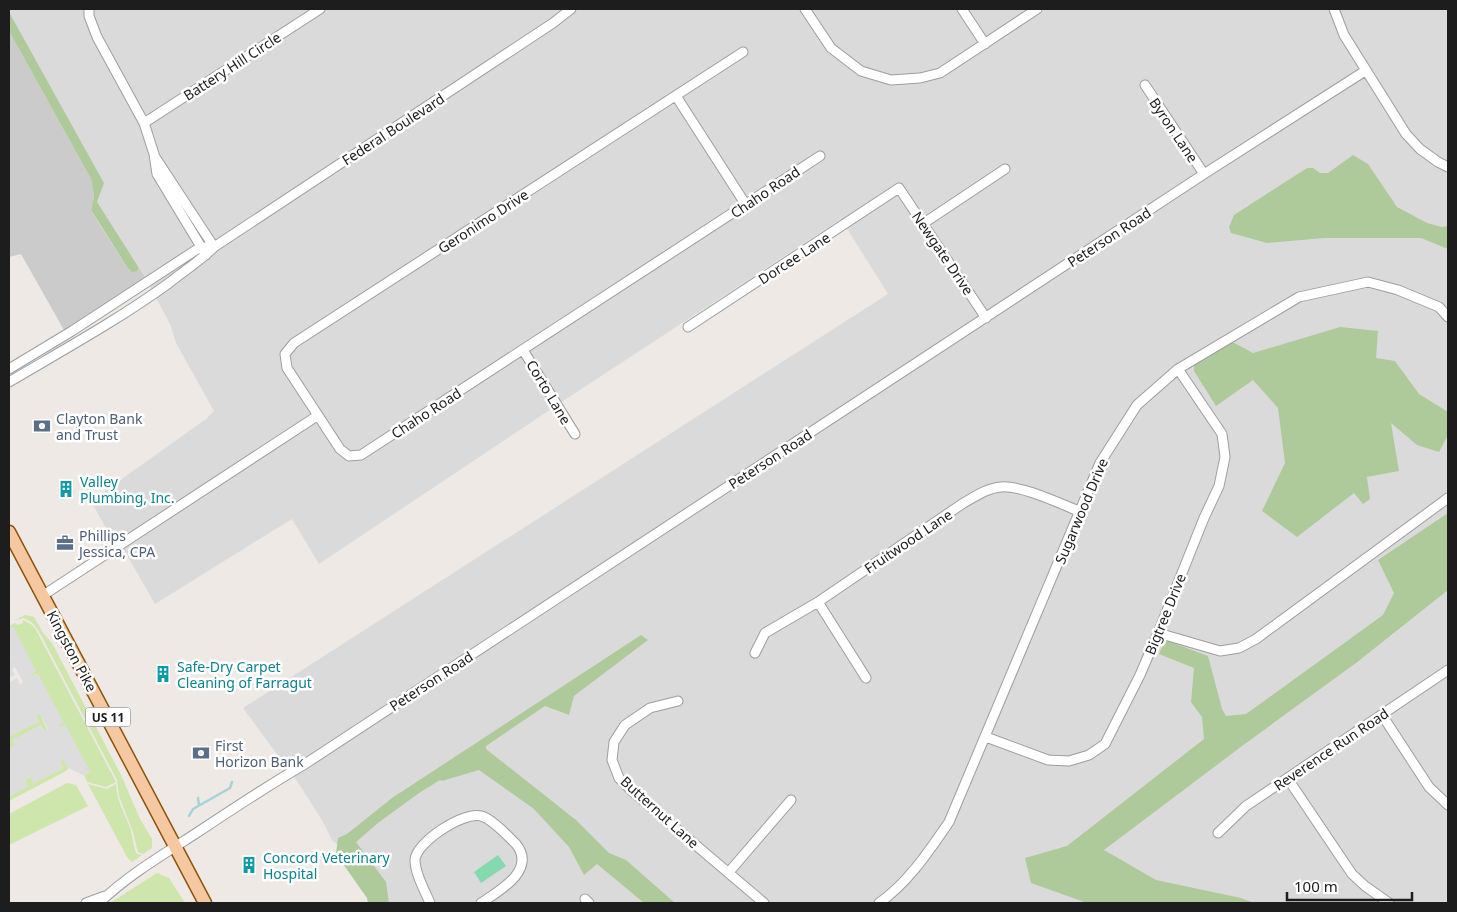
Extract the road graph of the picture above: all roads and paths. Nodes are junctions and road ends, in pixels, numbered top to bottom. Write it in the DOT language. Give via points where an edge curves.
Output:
graph roads {
  1 [pos="89,9"];
  2 [pos="320,9"];
  3 [pos="571,9"];
  4 [pos="805,9"];
  5 [pos="962,9"];
  6 [pos="1037,9"];
  7 [pos="1334,9"];
  8 [pos="985,44"];
  9 [pos="743,52"];
  10 [pos="1366,72"];
  11 [pos="1145,85"];
  12 [pos="676,96"];
  13 [pos="144,123"];
  14 [pos="154,154"];
  15 [pos="820,156"];
  16 [pos="1448,167"];
  17 [pos="1005,170"];
  18 [pos="1204,174"];
  19 [pos="900,188"];
  20 [pos="746,205"];
  21 [pos="191,212"];
  22 [pos="183,218"];
  23 [pos="924,224"];
  24 [pos="214,247"];
  25 [pos="204,252"];
  26 [pos="1448,317"];
  27 [pos="986,318"];
  28 [pos="688,327"];
  29 [pos="523,350"];
  30 [pos="9,369"];
  31 [pos="1178,369"];
  32 [pos="9,382"];
  33 [pos="317,416"];
  34 [pos="575,434"];
  35 [pos="1448,498"];
  36 [pos="1081,512"];
  37 [pos="9,532"];
  38 [pos="42,596"];
  39 [pos="818,602"];
  40 [pos="1158,633"];
  41 [pos="755,653"];
  42 [pos="1448,670"];
  43 [pos="866,678"];
  44 [pos="678,701"];
  45 [pos="1382,715"];
  46 [pos="986,737"];
  47 [pos="1288,779"];
  48 [pos="791,800"];
  49 [pos="1448,805"];
  50 [pos="1218,833"];
  51 [pos="174,847"];
  52 [pos="729,872"];
  53 [pos="108,895"];
  54 [pos="86,903"];
  55 [pos="99,903"];
  56 [pos="205,903"];
  57 [pos="430,903"];
  58 [pos="481,903"];
  59 [pos="764,903"];
  60 [pos="879,903"];
  61 [pos="1389,903"];
  1 -- 13 [label="street" via="97,37"];
  2 -- 13 [label="street, Battery Hill Circle"];
  3 -- 24 [label="street, Federal Boulevard"];
  4 -- 8 [label="street" via="831,48 861,71 891,80 940,73"];
  5 -- 8 [label="street"];
  6 -- 8 [label="street"];
  7 -- 10 [label="street" via="1344,35"];
  9 -- 12 [label="street, Geronimo Drive"];
  10 -- 16 [label="street" via="1406,134 1432,158"];
  10 -- 18 [label="street, Peterson Road"];
  11 -- 18 [label="street, Byron Lane"];
  12 -- 20 [label="street"];
  12 -- 33 [label="street, Geronimo Drive" via="294,343 285,354 287,368"];
  13 -- 14 [label="street"];
  14 -- 21 [label="street"];
  14 -- 22 [label="street" via="157,174"];
  15 -- 20 [label="street, Chaho Road"];
  17 -- 23 [label="street"];
  18 -- 27 [label="street, Peterson Road"];
  19 -- 23 [label="street, Newgate Drive"];
  19 -- 28 [label="street, Dorcee Lane"];
  20 -- 29 [label="street, Chaho Road"];
  21 -- 22 [label="street"];
  21 -- 24 [label="street"];
  22 -- 25 [label="street"];
  23 -- 27 [label="street, Newgate Drive"];
  24 -- 25 [label="street, Federal Boulevard"];
  25 -- 30 [label="street, Federal Boulevard"];
  25 -- 32 [label="street, Federal Boulevard" via="147,299 92,335"];
  26 -- 31 [label="street, Sugarwood Drive" via="1440,307 1368,282 1299,297"];
  27 -- 51 [label="street, Peterson Road"];
  29 -- 33 [label="street, Chaho Road" via="361,455 349,456 340,449"];
  29 -- 34 [label="street, Corto Lane"];
  31 -- 36 [label="street, Sugarwood Drive" via="1137,405 1100,463"];
  31 -- 40 [label="street, Bigtree Drive" via="1222,434 1225,457 1219,486"];
  33 -- 38 [label="street"];
  35 -- 40 [label="street" via="1239,648 1220,651"];
  36 -- 39 [label="street, Fruitwood Lane" via="1026,491 1003,486 984,491"];
  36 -- 46 [label="street, Sugarwood Drive"];
  37 -- 38 [label="main road, Kingston Pike / US 11"];
  38 -- 51 [label="main road, Kingston Pike / US 11"];
  39 -- 41 [label="street, Fruitwood Lane" via="765,634"];
  39 -- 43 [label="street"];
  40 -- 46 [label="street, Bigtree Drive" via="1105,744 1089,755 1069,761 1048,760"];
  42 -- 45 [label="street, Reverence Run Road"];
  44 -- 52 [label="street, Butternut Lane" via="650,708 625,725 614,742 612,760 619,778 632,791"];
  45 -- 47 [label="street, Reverence Run Road"];
  45 -- 49 [label="street" via="1429,787"];
  46 -- 60 [label="street, Sugarwood Drive" via="949,822 925,858"];
  47 -- 50 [label="street, Reverence Run Road" via="1246,806"];
  47 -- 61 [label="street" via="1352,874"];
  48 -- 52 [label="street"];
  51 -- 53 [label="street, Peterson Road"];
  51 -- 56 [label="main road, Kingston Pike / US 11"];
  52 -- 59 [label="street, Butternut Lane"];
  53 -- 54 [label="street"];
  53 -- 55 [label="street"];
  57 -- 58 [label="street" via="416,868 416,855 422,845 450,825 474,814 484,816 516,844 523,862 518,873 506,885"];
}
